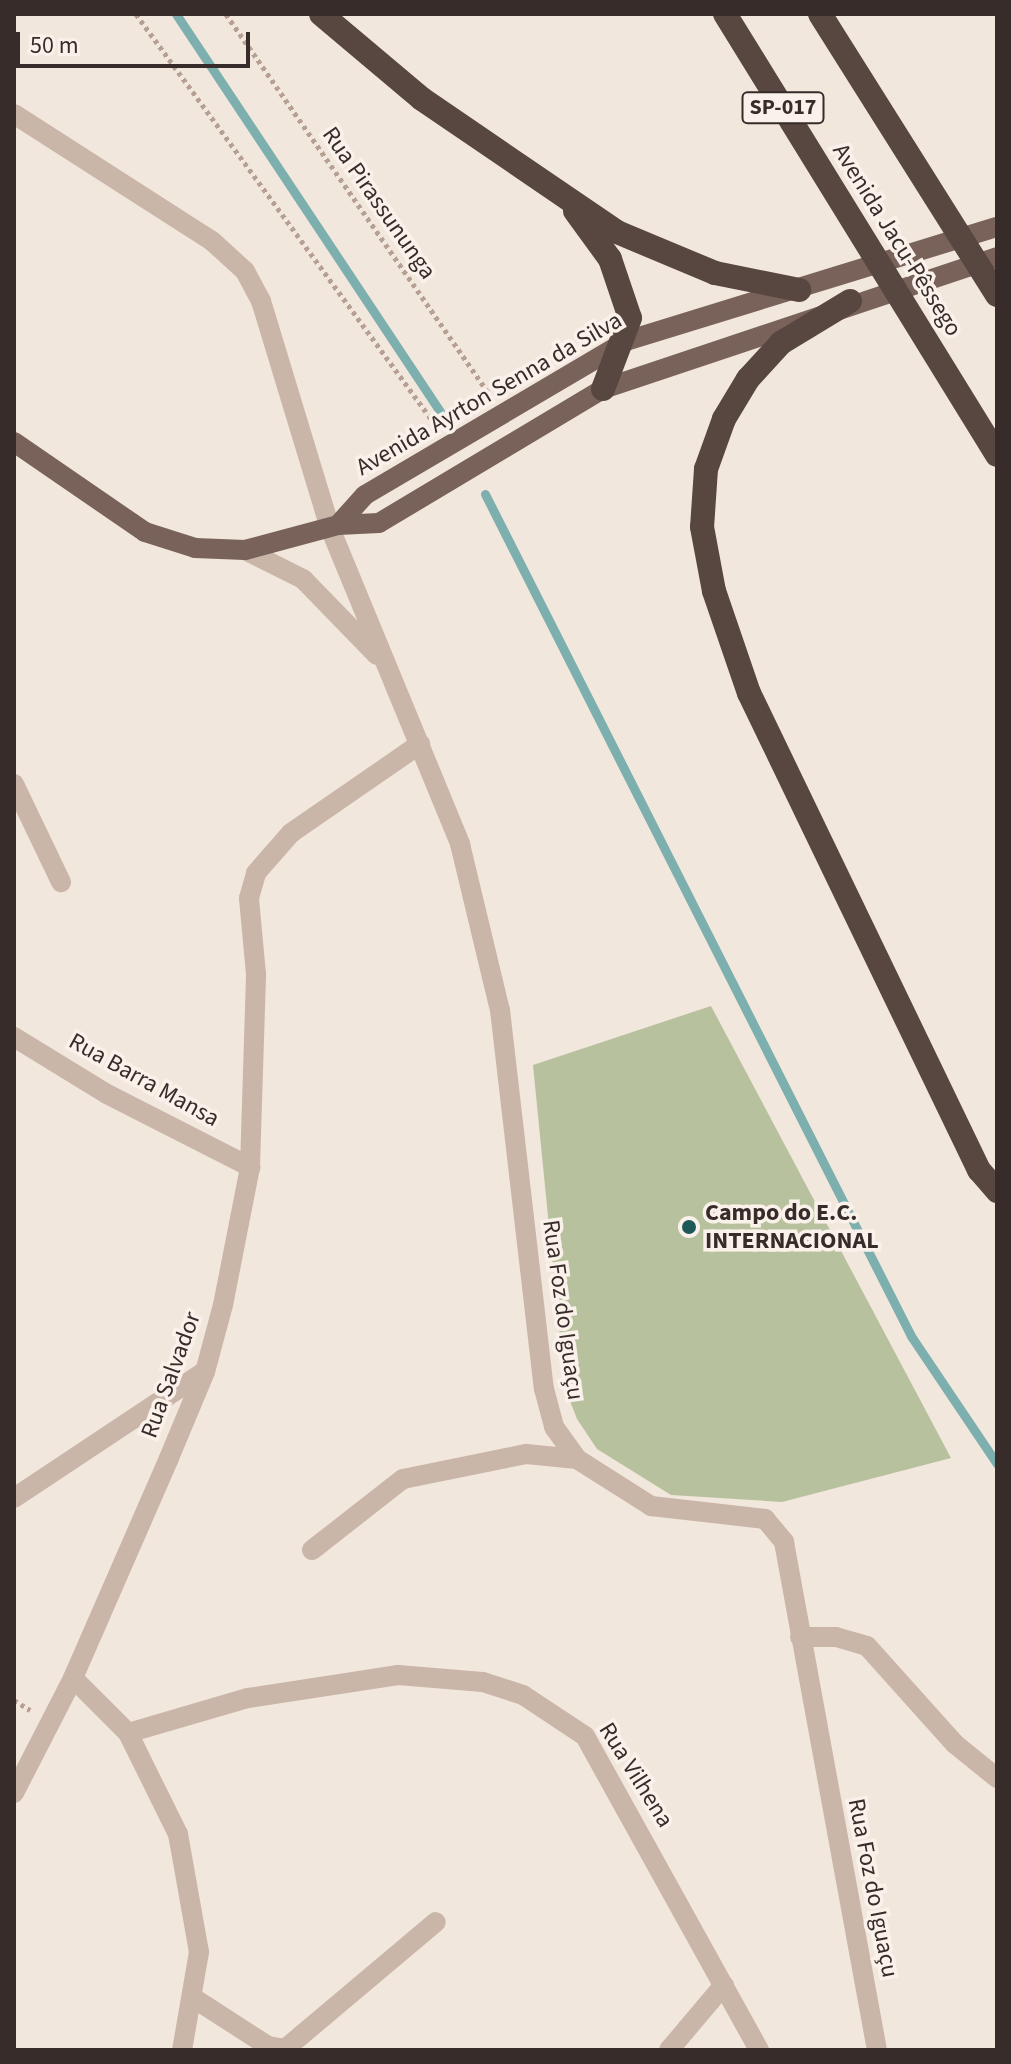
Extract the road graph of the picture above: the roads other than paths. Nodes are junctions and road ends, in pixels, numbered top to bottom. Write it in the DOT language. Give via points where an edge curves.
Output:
graph roads {
  1 [pos="321,14"];
  2 [pos="725,14"];
  3 [pos="820,14"];
  4 [pos="14,114"];
  5 [pos="566,199"];
  6 [pos="997,227"];
  7 [pos="997,257"];
  8 [pos="799,290"];
  9 [pos="997,295"];
  10 [pos="850,301"];
  11 [pos="626,341"];
  12 [pos="603,389"];
  13 [pos="14,442"];
  14 [pos="997,455"];
  15 [pos="334,526"];
  16 [pos="245,550"];
  17 [pos="390,671"];
  18 [pos="420,744"];
  19 [pos="14,784"];
  20 [pos="61,882"];
  21 [pos="14,1037"];
  22 [pos="250,1167"];
  23 [pos="997,1191"];
  24 [pos="205,1372"];
  25 [pos="577,1459"];
  26 [pos="14,1498"];
  27 [pos="312,1550"];
  28 [pos="800,1637"];
  29 [pos="73,1678"];
  30 [pos="128,1733"];
  31 [pos="997,1778"];
  32 [pos="14,1793"];
  33 [pos="436,1922"];
  34 [pos="724,1985"];
  35 [pos="195,1999"];
  36 [pos="182,2050"];
  37 [pos="669,2050"];
  38 [pos="759,2050"];
  39 [pos="877,2050"];
  1 -- 5 [label="highway" via="422,99"];
  2 -- 14 [label="highway, Avenida Jacu-Pêssego / SP-017"];
  3 -- 9 [label="highway"];
  4 -- 15 [label="street, Rua Foz do Iguaçu" via="212,241 245,271 261,301"];
  5 -- 8 [label="highway" via="652,249 715,273"];
  5 -- 11 [label="highway" via="623,288 630,318"];
  6 -- 8 [label="main road, Avenida Ayrton Senna da Silva"];
  7 -- 10 [label="main road, Avenida Ayrton Senna da Silva"];
  8 -- 11 [label="main road, Avenida Ayrton Senna da Silva"];
  10 -- 12 [label="main road, Avenida Ayrton Senna da Silva"];
  10 -- 23 [label="highway" via="781,343 748,379 724,419 706,469 702,527 714,591 749,693 979,1170"];
  11 -- 12 [label="highway"];
  11 -- 15 [label="main road, Avenida Ayrton Senna da Silva" via="365,495"];
  12 -- 15 [label="main road, Avenida Ayrton Senna da Silva" via="379,523"];
  13 -- 16 [label="main road, Avenida Ayrton Senna da Silva" via="145,532 195,548"];
  15 -- 16 [label="main road, Avenida Ayrton Senna da Silva"];
  15 -- 17 [label="street, Rua Foz do Iguaçu"];
  16 -- 17 [label="street, Rua Foz do Iguaçu" via="303,579 333,603"];
  17 -- 18 [label="street, Rua Foz do Iguaçu"];
  18 -- 22 [label="street, Rua Salvador" via="291,833 256,873 249,898 256,974"];
  18 -- 25 [label="street, Rua Foz do Iguaçu" via="460,844 500,1010 544,1389 554,1427"];
  19 -- 20 [label="street"];
  21 -- 22 [label="street, Rua Barra Mansa" via="107,1094"];
  22 -- 24 [label="street, Rua Salvador"];
  24 -- 26 [label="street"];
  24 -- 29 [label="street, Rua Salvador"];
  25 -- 27 [label="street" via="526,1454 403,1479"];
  25 -- 28 [label="street, Rua Foz do Iguaçu" via="651,1506 765,1519 776,1527"];
  28 -- 31 [label="street" via="836,1637 867,1646 955,1744"];
  28 -- 39 [label="street, Rua Foz do Iguaçu"];
  29 -- 30 [label="street"];
  29 -- 32 [label="street, Rua Salvador"];
  30 -- 34 [label="street, Rua Vilhena" via="248,1698 398,1675 483,1682 523,1695 585,1736"];
  30 -- 35 [label="street" via="178,1834 196,1926"];
  33 -- 35 [label="street" via="285,2049 268,2046"];
  34 -- 37 [label="street"];
  34 -- 38 [label="street, Rua Vilhena"];
  35 -- 36 [label="street"];
}
